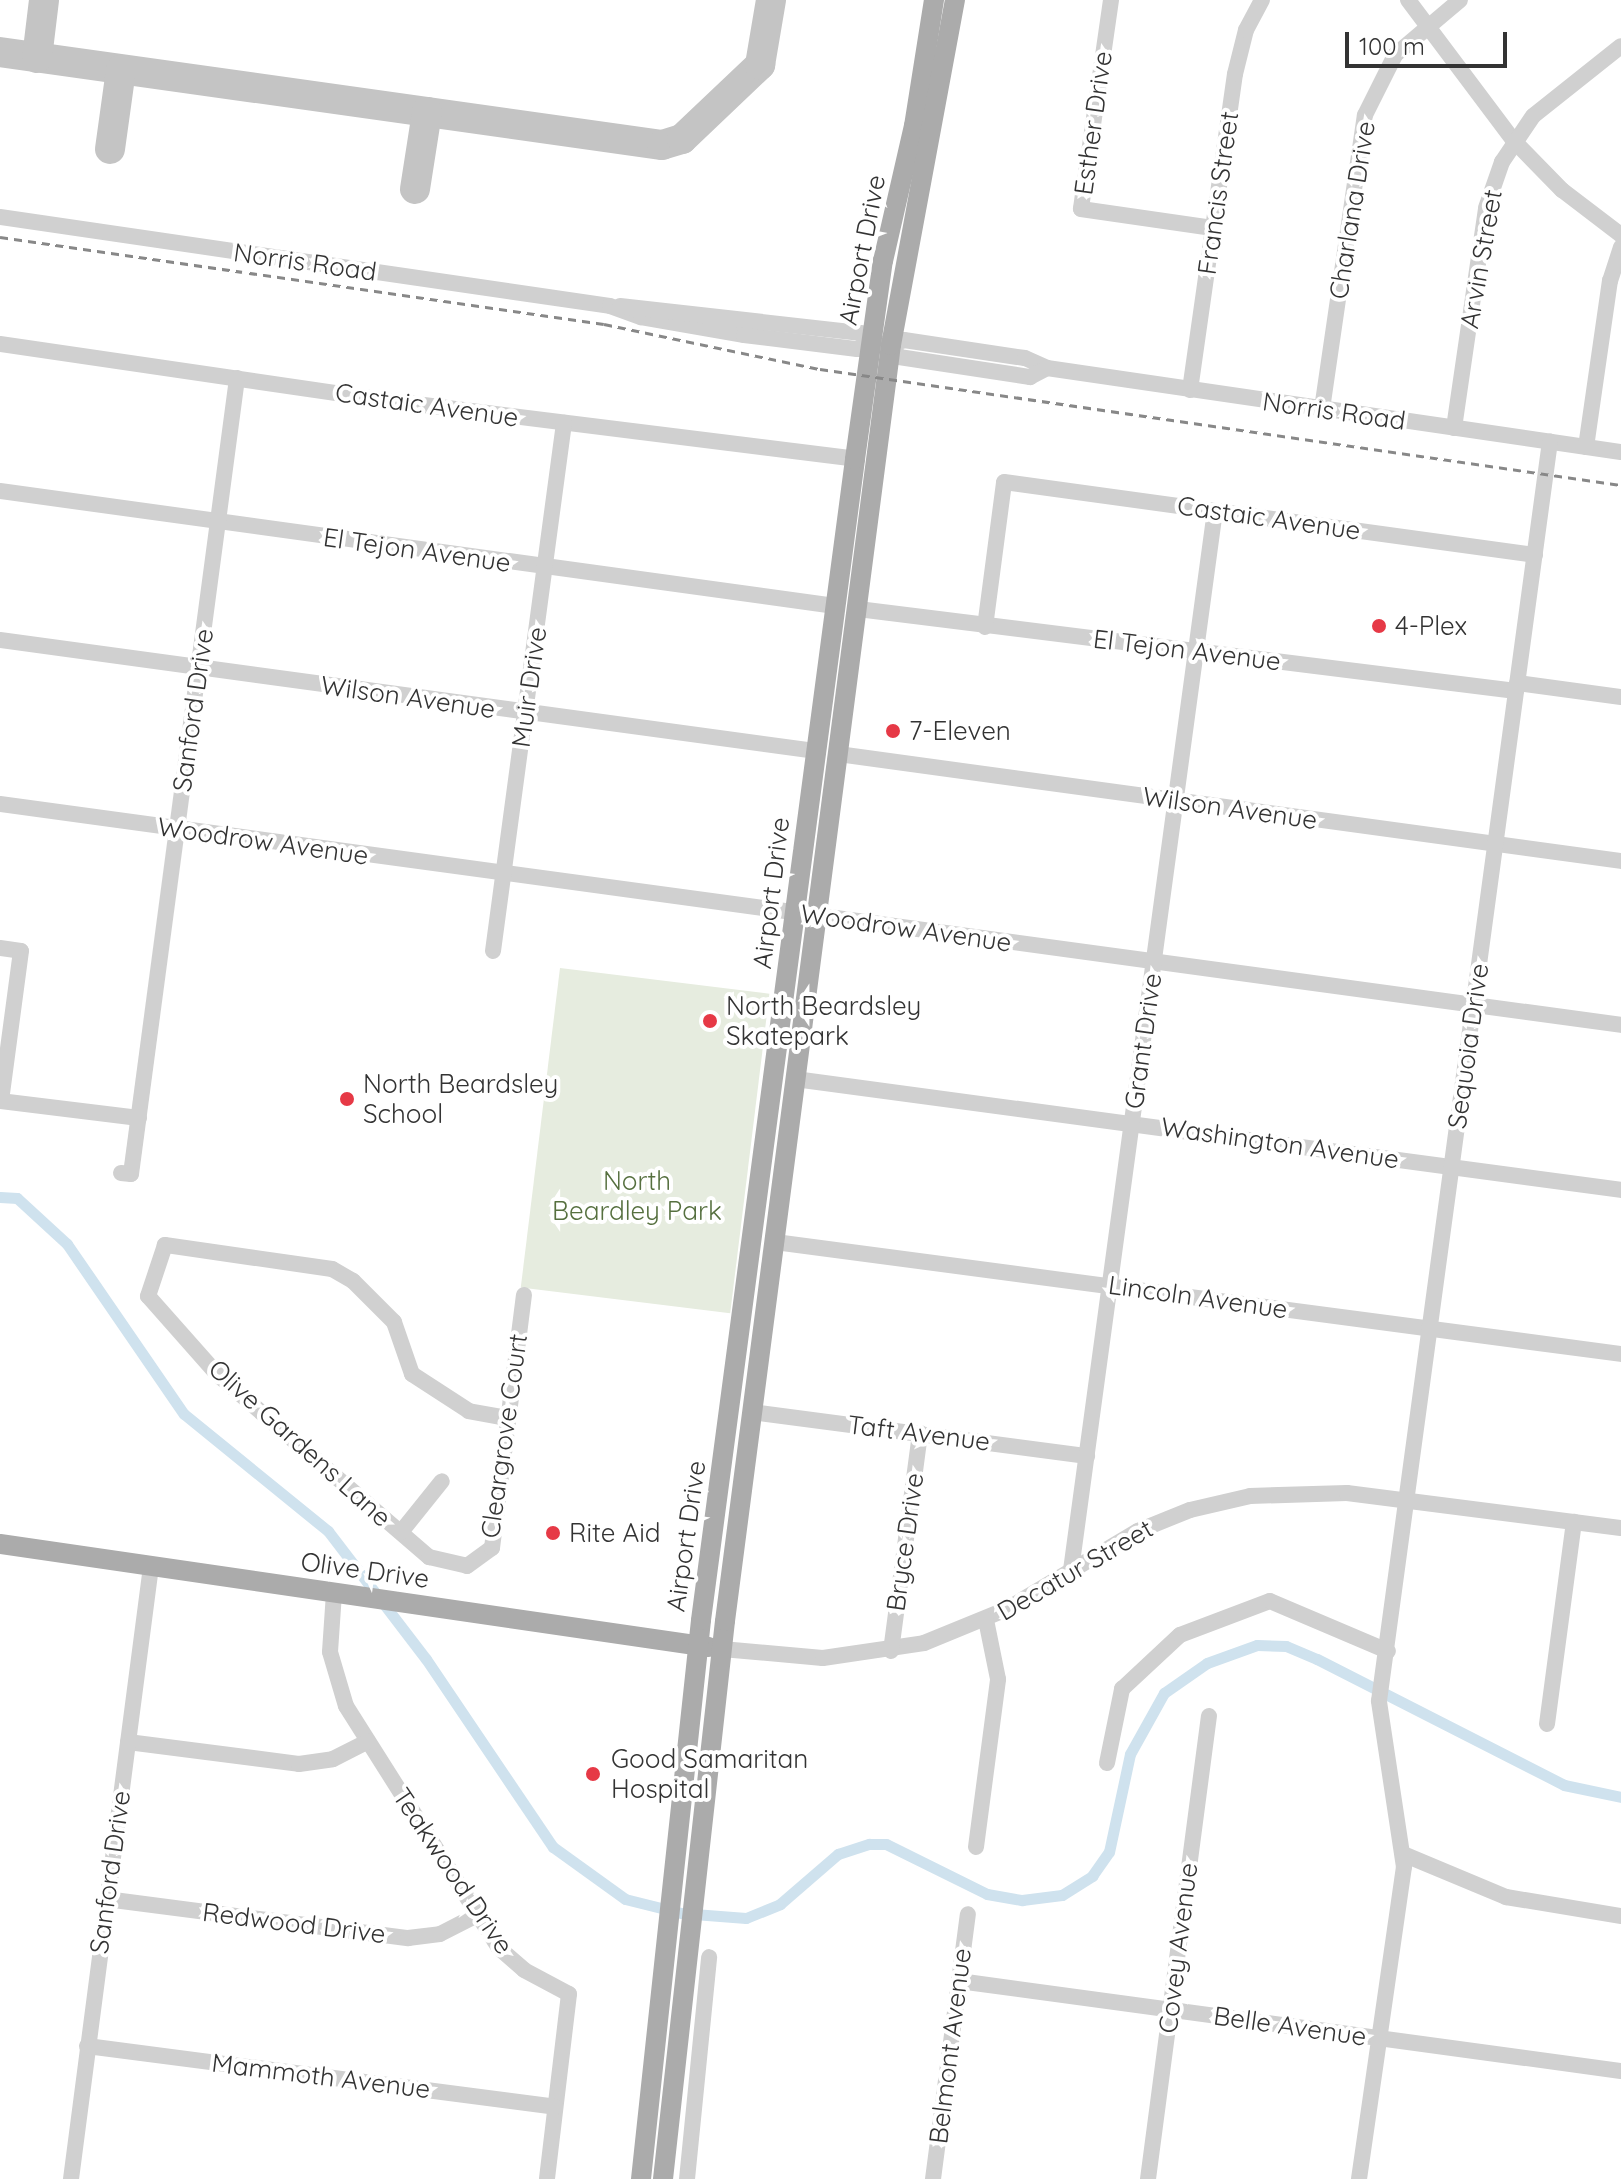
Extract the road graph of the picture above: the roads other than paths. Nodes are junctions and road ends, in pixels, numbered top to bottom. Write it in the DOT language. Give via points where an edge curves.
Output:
graph roads {
  1 [pos="934,0"];
  2 [pos="955,0"];
  3 [pos="1111,0"];
  4 [pos="1262,0"];
  5 [pos="1408,0"];
  6 [pos="1460,0"];
  7 [pos="1427,25"];
  8 [pos="1621,46"];
  9 [pos="1514,141"];
  10 [pos="0,217"];
  11 [pos="1213,228"];
  12 [pos="1621,235"];
  13 [pos="1621,247"];
  14 [pos="881,343"];
  15 [pos="0,344"];
  16 [pos="237,378"];
  17 [pos="1190,390"];
  18 [pos="1322,409"];
  19 [pos="564,423"];
  20 [pos="1454,428"];
  21 [pos="1550,442"];
  22 [pos="1586,447"];
  23 [pos="1621,452"];
  24 [pos="855,459"];
  25 [pos="0,491"];
  26 [pos="1215,511"];
  27 [pos="218,523"];
  28 [pos="1535,555"];
  29 [pos="545,567"];
  30 [pos="835,606"];
  31 [pos="858,609"];
  32 [pos="985,627"];
  33 [pos="0,640"];
  34 [pos="1195,651"];
  35 [pos="199,668"];
  36 [pos="1516,687"];
  37 [pos="1621,697"];
  38 [pos="525,713"];
  39 [pos="816,751"];
  40 [pos="838,754"];
  41 [pos="1175,800"];
  42 [pos="0,804"];
  43 [pos="177,829"];
  44 [pos="1495,844"];
  45 [pos="1621,861"];
  46 [pos="504,874"];
  47 [pos="795,913"];
  48 [pos="818,917"];
  49 [pos="0,948"];
  50 [pos="493,951"];
  51 [pos="1153,962"];
  52 [pos="1474,1005"];
  53 [pos="1621,1025"];
  54 [pos="795,1079"];
  55 [pos="0,1101"];
  56 [pos="139,1118"];
  57 [pos="1132,1122"];
  58 [pos="1452,1167"];
  59 [pos="121,1173"];
  60 [pos="1621,1190"];
  61 [pos="775,1242"];
  62 [pos="1110,1284"];
  63 [pos="524,1295"];
  64 [pos="1430,1328"];
  65 [pos="1621,1354"];
  66 [pos="752,1412"];
  67 [pos="507,1418"];
  68 [pos="920,1433"];
  69 [pos="1087,1456"];
  70 [pos="442,1481"];
  71 [pos="1408,1501"];
  72 [pos="1574,1522"];
  73 [pos="1621,1528"];
  74 [pos="401,1532"];
  75 [pos="0,1544"];
  76 [pos="151,1566"];
  77 [pos="467,1566"];
  78 [pos="1071,1570"];
  79 [pos="334,1593"];
  80 [pos="986,1620"];
  81 [pos="698,1645"];
  82 [pos="722,1649"];
  83 [pos="891,1651"];
  84 [pos="1388,1651"];
  85 [pos="1209,1716"];
  86 [pos="1547,1724"];
  87 [pos="368,1741"];
  88 [pos="128,1742"];
  89 [pos="1107,1763"];
  90 [pos="976,1847"];
  91 [pos="1403,1854"];
  92 [pos="106,1899"];
  93 [pos="682,1900"];
  94 [pos="968,1914"];
  95 [pos="477,1915"];
  96 [pos="1621,1916"];
  97 [pos="680,1923"];
  98 [pos="709,1957"];
  99 [pos="959,1981"];
  100 [pos="1170,2010"];
  101 [pos="1379,2038"];
  102 [pos="87,2046"];
  103 [pos="1621,2071"];
  104 [pos="555,2107"];
  105 [pos="71,2179"];
  106 [pos="547,2179"];
  107 [pos="641,2179"];
  108 [pos="663,2179"];
  109 [pos="687,2179"];
  110 [pos="933,2179"];
  111 [pos="1148,2179"];
  112 [pos="1359,2179"];
  1 -- 14 [label="main road, Airport Drive"];
  2 -- 14 [label="main road, Airport Drive"];
  3 -- 11 [label="street, Esther Drive" via="1081,209"];
  4 -- 11 [label="street, Francis Street" via="1239,54"];
  5 -- 7 [label="street"];
  6 -- 7 [label="street, Charlana Drive"];
  7 -- 9 [label="street"];
  7 -- 18 [label="street, Charlana Drive" via="1389,65 1365,115"];
  8 -- 9 [label="street, Arvin Street" via="1553,97"];
  9 -- 12 [label="street" via="1562,190"];
  9 -- 20 [label="street, Arvin Street" via="1486,208"];
  10 -- 14 [label="street, Norris Road" via="610,306 637,304 861,333"];
  11 -- 17 [label="street, Francis Street"];
  13 -- 22 [label="street" via="1610,281"];
  14 -- 17 [label="street, Norris Road" via="904,340 1025,358 1047,368"];
  14 -- 24 [label="main road, Airport Drive"];
  14 -- 31 [label="main road, Airport Drive"];
  15 -- 16 [label="street, Castaic Avenue"];
  16 -- 19 [label="street, Castaic Avenue"];
  16 -- 27 [label="street, Sanford Drive"];
  17 -- 18 [label="street, Norris Road"];
  18 -- 20 [label="street, Norris Road"];
  19 -- 24 [label="street, Castaic Avenue"];
  19 -- 29 [label="street, Muir Drive"];
  20 -- 21 [label="street, Norris Road"];
  21 -- 22 [label="street, Norris Road"];
  21 -- 28 [label="street, Sequoia Drive"];
  22 -- 23 [label="street, Norris Road"];
  24 -- 30 [label="main road, Airport Drive"];
  25 -- 27 [label="street, El Tejon Avenue"];
  26 -- 28 [label="street, Castaic Avenue"];
  26 -- 32 [label="street, Castaic Avenue" via="1004,482"];
  26 -- 34 [label="street, Grant Drive"];
  27 -- 29 [label="street, El Tejon Avenue"];
  27 -- 35 [label="street, Sanford Drive"];
  28 -- 36 [label="street, Sequoia Drive"];
  29 -- 30 [label="street, El Tejon Avenue"];
  29 -- 38 [label="street, Muir Drive"];
  30 -- 39 [label="main road, Airport Drive"];
  31 -- 32 [label="street, El Tejon Avenue"];
  31 -- 40 [label="main road, Airport Drive"];
  32 -- 34 [label="street, El Tejon Avenue"];
  33 -- 35 [label="street, Wilson Avenue"];
  34 -- 36 [label="street, El Tejon Avenue"];
  34 -- 41 [label="street, Grant Drive"];
  35 -- 38 [label="street, Wilson Avenue"];
  35 -- 43 [label="street, Sanford Drive"];
  36 -- 37 [label="street, El Tejon Avenue"];
  36 -- 44 [label="street, Sequoia Drive"];
  38 -- 39 [label="street, Wilson Avenue"];
  38 -- 46 [label="street, Muir Drive"];
  39 -- 47 [label="main road, Airport Drive"];
  40 -- 41 [label="street, Wilson Avenue"];
  40 -- 48 [label="main road, Airport Drive"];
  41 -- 44 [label="street, Wilson Avenue"];
  41 -- 51 [label="street, Grant Drive"];
  42 -- 43 [label="street, Woodrow Avenue"];
  43 -- 46 [label="street, Woodrow Avenue"];
  43 -- 56 [label="street, Sanford Drive"];
  44 -- 45 [label="street, Wilson Avenue"];
  44 -- 52 [label="street, Sequoia Drive"];
  46 -- 47 [label="street, Woodrow Avenue"];
  46 -- 50 [label="street, Muir Drive"];
  47 -- 48 [label="street, Woodrow Avenue"];
  47 -- 81 [label="main road, Airport Drive"];
  48 -- 51 [label="street, Woodrow Avenue"];
  48 -- 54 [label="main road, Airport Drive"];
  49 -- 55 [label="street" via="21,951"];
  51 -- 52 [label="street, Woodrow Avenue"];
  51 -- 57 [label="street, Grant Drive"];
  52 -- 53 [label="street, Woodrow Avenue"];
  52 -- 58 [label="street, Sequoia Drive"];
  54 -- 57 [label="street, Washington Avenue"];
  54 -- 61 [label="main road, Airport Drive"];
  55 -- 56 [label="street"];
  56 -- 59 [label="street, Sanford Drive" via="131,1174"];
  57 -- 58 [label="street, Washington Avenue"];
  57 -- 62 [label="street, Grant Drive"];
  58 -- 60 [label="street, Washington Avenue"];
  58 -- 64 [label="street, Sequoia Drive"];
  61 -- 62 [label="street, Lincoln Avenue"];
  61 -- 66 [label="main road, Airport Drive"];
  62 -- 64 [label="street, Lincoln Avenue"];
  62 -- 69 [label="street, Grant Drive"];
  63 -- 67 [label="street, Cleargrove Court"];
  64 -- 65 [label="street, Lincoln Avenue"];
  64 -- 71 [label="street, Sequoia Drive"];
  66 -- 68 [label="street, Taft Avenue"];
  66 -- 82 [label="main road, Airport Drive"];
  67 -- 74 [label="street, Olive Gardens Lane" via="469,1411 412,1374 394,1322 353,1281 332,1269 165,1245 148,1296 218,1375"];
  67 -- 77 [label="street, Cleargrove Court" via="492,1548"];
  68 -- 69 [label="street, Taft Avenue"];
  68 -- 83 [label="street, Bryce Drive"];
  69 -- 78 [label="street, Grant Drive"];
  70 -- 74 [label="street"];
  71 -- 72 [label="street, Decatur Street"];
  71 -- 78 [label="street, Decatur Street" via="1312,1491 1216,1503 1138,1531"];
  71 -- 84 [label="street, Sequoia Drive"];
  72 -- 73 [label="street, Decatur Street"];
  72 -- 86 [label="street"];
  74 -- 77 [label="street, Olive Gardens Lane" via="429,1557"];
  75 -- 76 [label="main road, Olive Drive"];
  76 -- 79 [label="main road, Olive Drive"];
  76 -- 88 [label="street, Sanford Drive"];
  78 -- 80 [label="street, Decatur Street"];
  79 -- 81 [label="main road, Olive Drive"];
  79 -- 87 [label="street, Teakwood Drive" via="329,1631 333,1672"];
  80 -- 83 [label="street, Decatur Street"];
  80 -- 90 [label="street" via="998,1679"];
  81 -- 82 [label="main road, Olive Drive"];
  81 -- 93 [label="main road, Airport Drive"];
  82 -- 83 [label="street, Decatur Street" via="823,1658"];
  82 -- 93 [label="main road, Airport Drive"];
  84 -- 89 [label="street" via="1270,1601 1180,1635 1122,1689"];
  84 -- 91 [label="street, Sequoia Drive" via="1379,1701"];
  85 -- 100 [label="street, Covey Avenue"];
  87 -- 88 [label="street" via="333,1759 299,1764"];
  87 -- 95 [label="street, Teakwood Drive"];
  88 -- 92 [label="street, Sanford Drive"];
  91 -- 96 [label="street" via="1506,1897"];
  91 -- 101 [label="street, Sequoia Drive"];
  92 -- 95 [label="street, Redwood Drive" via="408,1938 440,1934"];
  92 -- 102 [label="street, Sanford Drive"];
  93 -- 97 [label="main road, Airport Drive"];
  94 -- 99 [label="street, Belmont Avenue"];
  95 -- 104 [label="street, Teakwood Drive" via="511,1960 569,1994"];
  97 -- 107 [label="main road, Airport Drive"];
  97 -- 108 [label="main road, Airport Drive"];
  98 -- 109 [label="street"];
  99 -- 100 [label="street, Belle Avenue"];
  99 -- 110 [label="street, Belmont Avenue"];
  100 -- 101 [label="street, Belle Avenue"];
  100 -- 111 [label="street, Covey Avenue"];
  101 -- 103 [label="street, Belle Avenue"];
  101 -- 112 [label="street, Sequoia Drive"];
  102 -- 104 [label="street, Mammoth Avenue"];
  102 -- 105 [label="street, Sanford Drive"];
  104 -- 106 [label="street, Teakwood Drive"];
}
